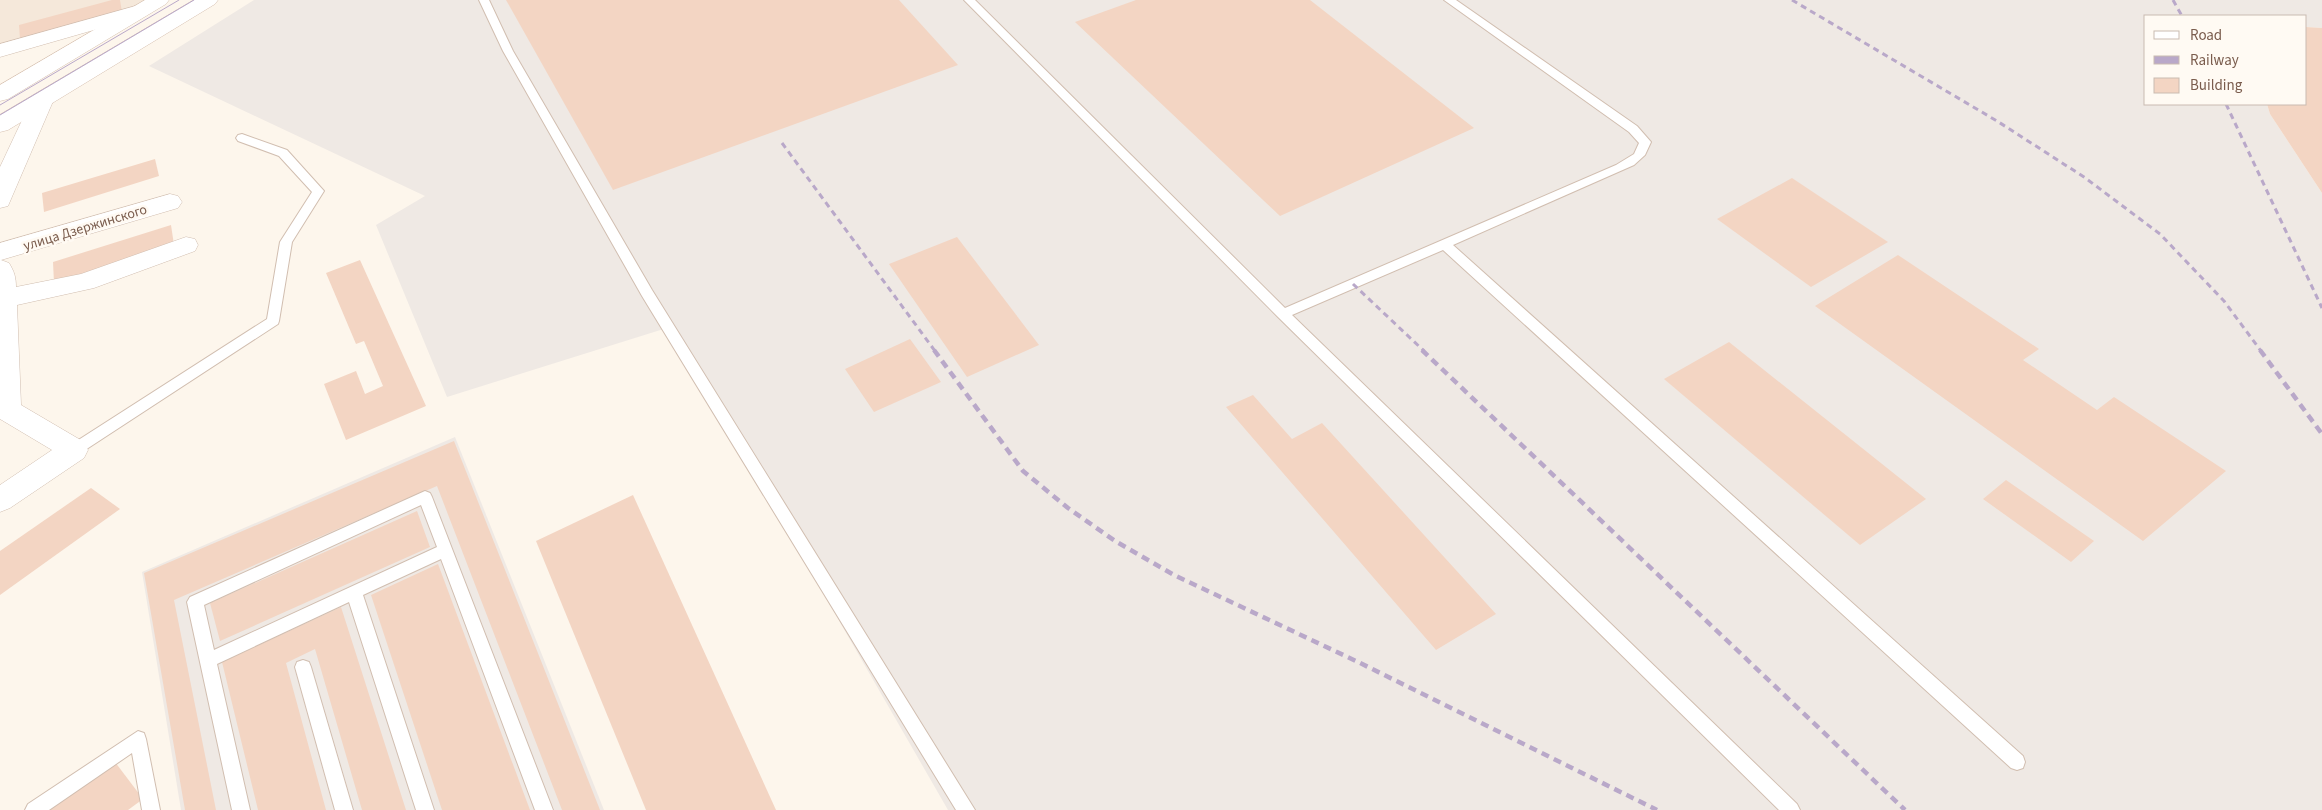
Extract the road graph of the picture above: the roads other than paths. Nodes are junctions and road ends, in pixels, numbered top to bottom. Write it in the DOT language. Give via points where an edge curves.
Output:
graph roads {
  1 [pos="159,0"];
  2 [pos="208,0"];
  3 [pos="484,0"];
  4 [pos="969,0"];
  5 [pos="1449,0"];
  6 [pos="139,12"];
  7 [pos="0,51"];
  8 [pos="0,94"];
  9 [pos="43,99"];
  10 [pos="0,125"];
  11 [pos="242,138"];
  12 [pos="0,200"];
  13 [pos="170,202"];
  14 [pos="1444,244"];
  15 [pos="186,246"];
  16 [pos="0,252"];
  17 [pos="0,269"];
  18 [pos="2,299"];
  19 [pos="1283,314"];
  20 [pos="74,450"];
  21 [pos="0,500"];
  22 [pos="446,550"];
  23 [pos="354,593"];
  24 [pos="208,660"];
  25 [pos="303,667"];
  26 [pos="2017,762"];
  27 [pos="34,810"];
  28 [pos="151,810"];
  29 [pos="241,810"];
  30 [pos="344,810"];
  31 [pos="425,810"];
  32 [pos="544,810"];
  33 [pos="966,810"];
  34 [pos="1791,810"];
  1 -- 6 [label="street"];
  2 -- 9 [label="street"];
  3 -- 33 [label="lane" via="508,51 647,293"];
  4 -- 19 [label="lane"];
  5 -- 14 [label="lane" via="1633,130 1645,142 1644,150 1633,162"];
  6 -- 7 [label="street"];
  6 -- 8 [label="street"];
  9 -- 10 [label="street"];
  9 -- 12 [label="street"];
  11 -- 20 [label="lane" via="283,152 318,191 286,242 273,321"];
  13 -- 16 [label="street, улица Дзержинского"];
  14 -- 19 [label="lane"];
  14 -- 26 [label="lane"];
  15 -- 18 [label="street" via="85,282"];
  17 -- 18 [label="street" via="3,276"];
  18 -- 20 [label="street" via="7,410"];
  19 -- 34 [label="lane"];
  20 -- 21 [label="street"];
  22 -- 23 [label="lane"];
  22 -- 24 [label="lane" via="425,498 204,598 196,602"];
  22 -- 32 [label="lane"];
  23 -- 24 [label="lane"];
  23 -- 31 [label="lane"];
  24 -- 29 [label="lane"];
  25 -- 30 [label="lane"];
  27 -- 28 [label="lane" via="138,739"];
}
